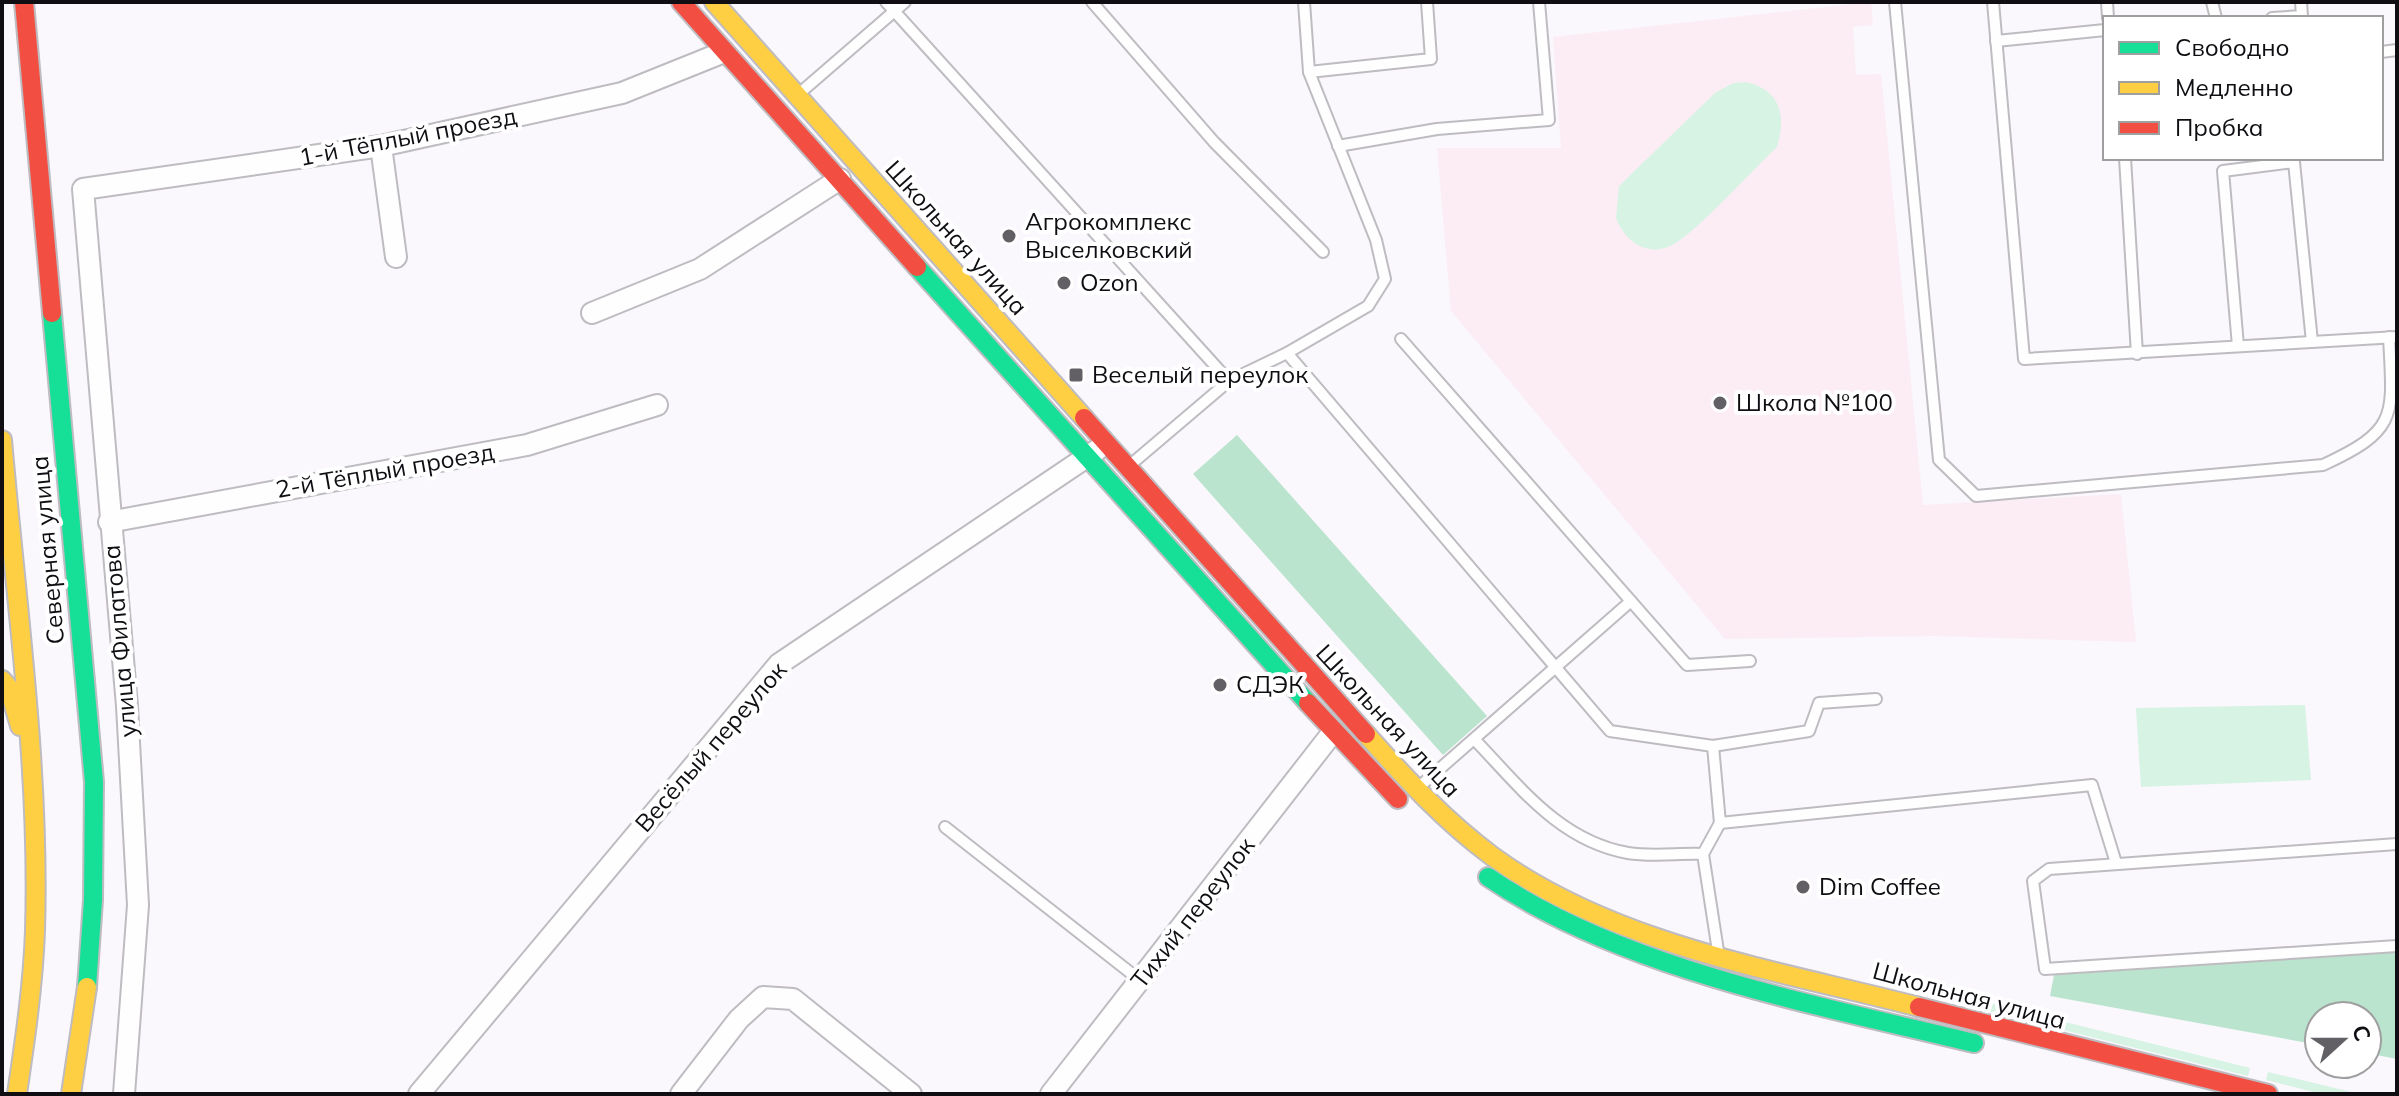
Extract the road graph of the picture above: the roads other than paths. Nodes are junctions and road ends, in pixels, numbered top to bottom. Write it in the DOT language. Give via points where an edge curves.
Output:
graph roads {
  1 [pos="24,2"];
  2 [pos="681,2"];
  3 [pos="714,2"];
  4 [pos="886,2"];
  5 [pos="905,2"];
  6 [pos="1092,2"];
  7 [pos="1304,2"];
  8 [pos="1427,2"];
  9 [pos="1539,2"];
  10 [pos="1895,2"];
  11 [pos="1993,2"];
  12 [pos="895,12"];
  13 [pos="2103,30"];
  14 [pos="1996,41"];
  15 [pos="724,52"];
  16 [pos="1309,72"];
  17 [pos="796,96"];
  18 [pos="381,146"];
  19 [pos="1338,146"];
  20 [pos="2125,160"];
  21 [pos="840,179"];
  22 [pos="83,189"];
  23 [pos="1323,252"];
  24 [pos="396,257"];
  25 [pos="592,313"];
  26 [pos="2393,337"];
  27 [pos="1401,339"];
  28 [pos="2312,342"];
  29 [pos="2238,346"];
  30 [pos="1287,353"];
  31 [pos="2137,354"];
  32 [pos="1229,381"];
  33 [pos="657,405"];
  34 [pos="2,440"];
  35 [pos="1106,443"];
  36 [pos="1087,457"];
  37 [pos="1128,467"];
  38 [pos="1109,482"];
  39 [pos="109,522"];
  40 [pos="1631,601"];
  41 [pos="1750,661"];
  42 [pos="1555,670"];
  43 [pos="2,680"];
  44 [pos="1876,699"];
  45 [pos="1333,732"];
  46 [pos="1475,740"];
  47 [pos="1713,746"];
  48 [pos="29,759"];
  49 [pos="1416,790"];
  50 [pos="1409,810"];
  51 [pos="1720,823"];
  52 [pos="945,827"];
  53 [pos="2397,844"];
  54 [pos="1703,854"];
  55 [pos="1470,863"];
  56 [pos="2116,863"];
  57 [pos="2397,946"];
  58 [pos="1718,954"];
  59 [pos="1141,981"];
  60 [pos="1998,1049"];
  61 [pos="17,1094"];
  62 [pos="71,1094"];
  63 [pos="124,1094"];
  64 [pos="419,1094"];
  65 [pos="681,1094"];
  66 [pos="911,1094"];
  67 [pos="1051,1094"];
  68 [pos="2268,1094"];
  1 -- 62 [label="main road, Северная улица" via="94,782 95,900 85,1020"];
  2 -- 15 [label="main road, Школьная улица"];
  3 -- 17 [label="main road, Школьная улица"];
  4 -- 12 [label="lane"];
  5 -- 12 [label="lane"];
  6 -- 23 [label="lane" via="1214,142"];
  7 -- 16 [label="lane"];
  8 -- 16 [label="lane" via="1431,59"];
  9 -- 19 [label="lane" via="1549,120 1437,129"];
  10 -- 26 [label="lane" via="1939,460 1976,496 2323,465 2367,445 2392,409"];
  11 -- 14 [label="lane"];
  12 -- 17 [label="lane"];
  12 -- 32 [label="lane"];
  13 -- 14 [label="lane"];
  14 -- 31 [label="lane" via="2024,359"];
  15 -- 18 [label="street, 1-й Тёплый проезд" via="622,93"];
  15 -- 21 [label="main road, Школьная улица"];
  16 -- 19 [label="lane"];
  17 -- 35 [label="main road, Школьная улица"];
  18 -- 22 [label="street, 1-й Тёплый проезд"];
  18 -- 24 [label="street"];
  19 -- 30 [label="lane" via="1376,240 1385,279 1368,306"];
  20 -- 31 [label="lane"];
  21 -- 25 [label="street" via="700,269"];
  21 -- 36 [label="main road, Школьная улица"];
  22 -- 39 [label="street, улица Филатова"];
  26 -- 28 [label="lane"];
  27 -- 40 [label="lane"];
  28 -- 29 [label="lane"];
  28 -- 29 [label="lane" via="2294,162 2223,171"];
  29 -- 31 [label="lane"];
  30 -- 32 [label="lane"];
  30 -- 42 [label="lane"];
  32 -- 37 [label="lane"];
  33 -- 39 [label="street, 2-й Тёплый проезд" via="527,445"];
  34 -- 48 [label="main road, Северная улица"];
  35 -- 36 [label="street, Весёлый переулок"];
  35 -- 37 [label="main road, Школьная улица"];
  36 -- 38 [label="main road, Школьная улица"];
  36 -- 64 [label="street, Весёлый переулок" via="779,664"];
  37 -- 38 [label="lane"];
  37 -- 49 [label="main road, Школьная улица"];
  38 -- 45 [label="main road, Школьная улица"];
  39 -- 63 [label="street, улица Филатова" via="127,706 138,905"];
  40 -- 41 [label="lane" via="1687,665"];
  40 -- 42 [label="lane"];
  42 -- 46 [label="lane"];
  42 -- 47 [label="lane" via="1610,731"];
  43 -- 48 [label="main road" via="9,688"];
  44 -- 47 [label="lane" via="1819,703 1809,731"];
  45 -- 50 [label="main road, Школьная улица"];
  45 -- 59 [label="street, Тихий переулок"];
  46 -- 49 [label="lane"];
  46 -- 54 [label="lane" via="1550,818 1586,841 1629,853"];
  47 -- 51 [label="lane"];
  48 -- 61 [label="main road, Северная улица" via="35,934"];
  49 -- 58 [label="main road, Школьная улица" via="1484,851 1545,889 1582,908"];
  51 -- 54 [label="lane"];
  51 -- 56 [label="lane" via="2092,785"];
  52 -- 59 [label="lane"];
  53 -- 56 [label="lane"];
  54 -- 58 [label="lane"];
  55 -- 60 [label="main road, Школьная улица" via="1532,907 1615,943 1726,979"];
  56 -- 57 [label="lane" via="2049,869 2033,881 2045,969"];
  58 -- 68 [label="main road, Школьная улица"];
  59 -- 67 [label="street, Тихий переулок"];
  65 -- 66 [label="street" via="739,1019 763,997 793,999"];
}
